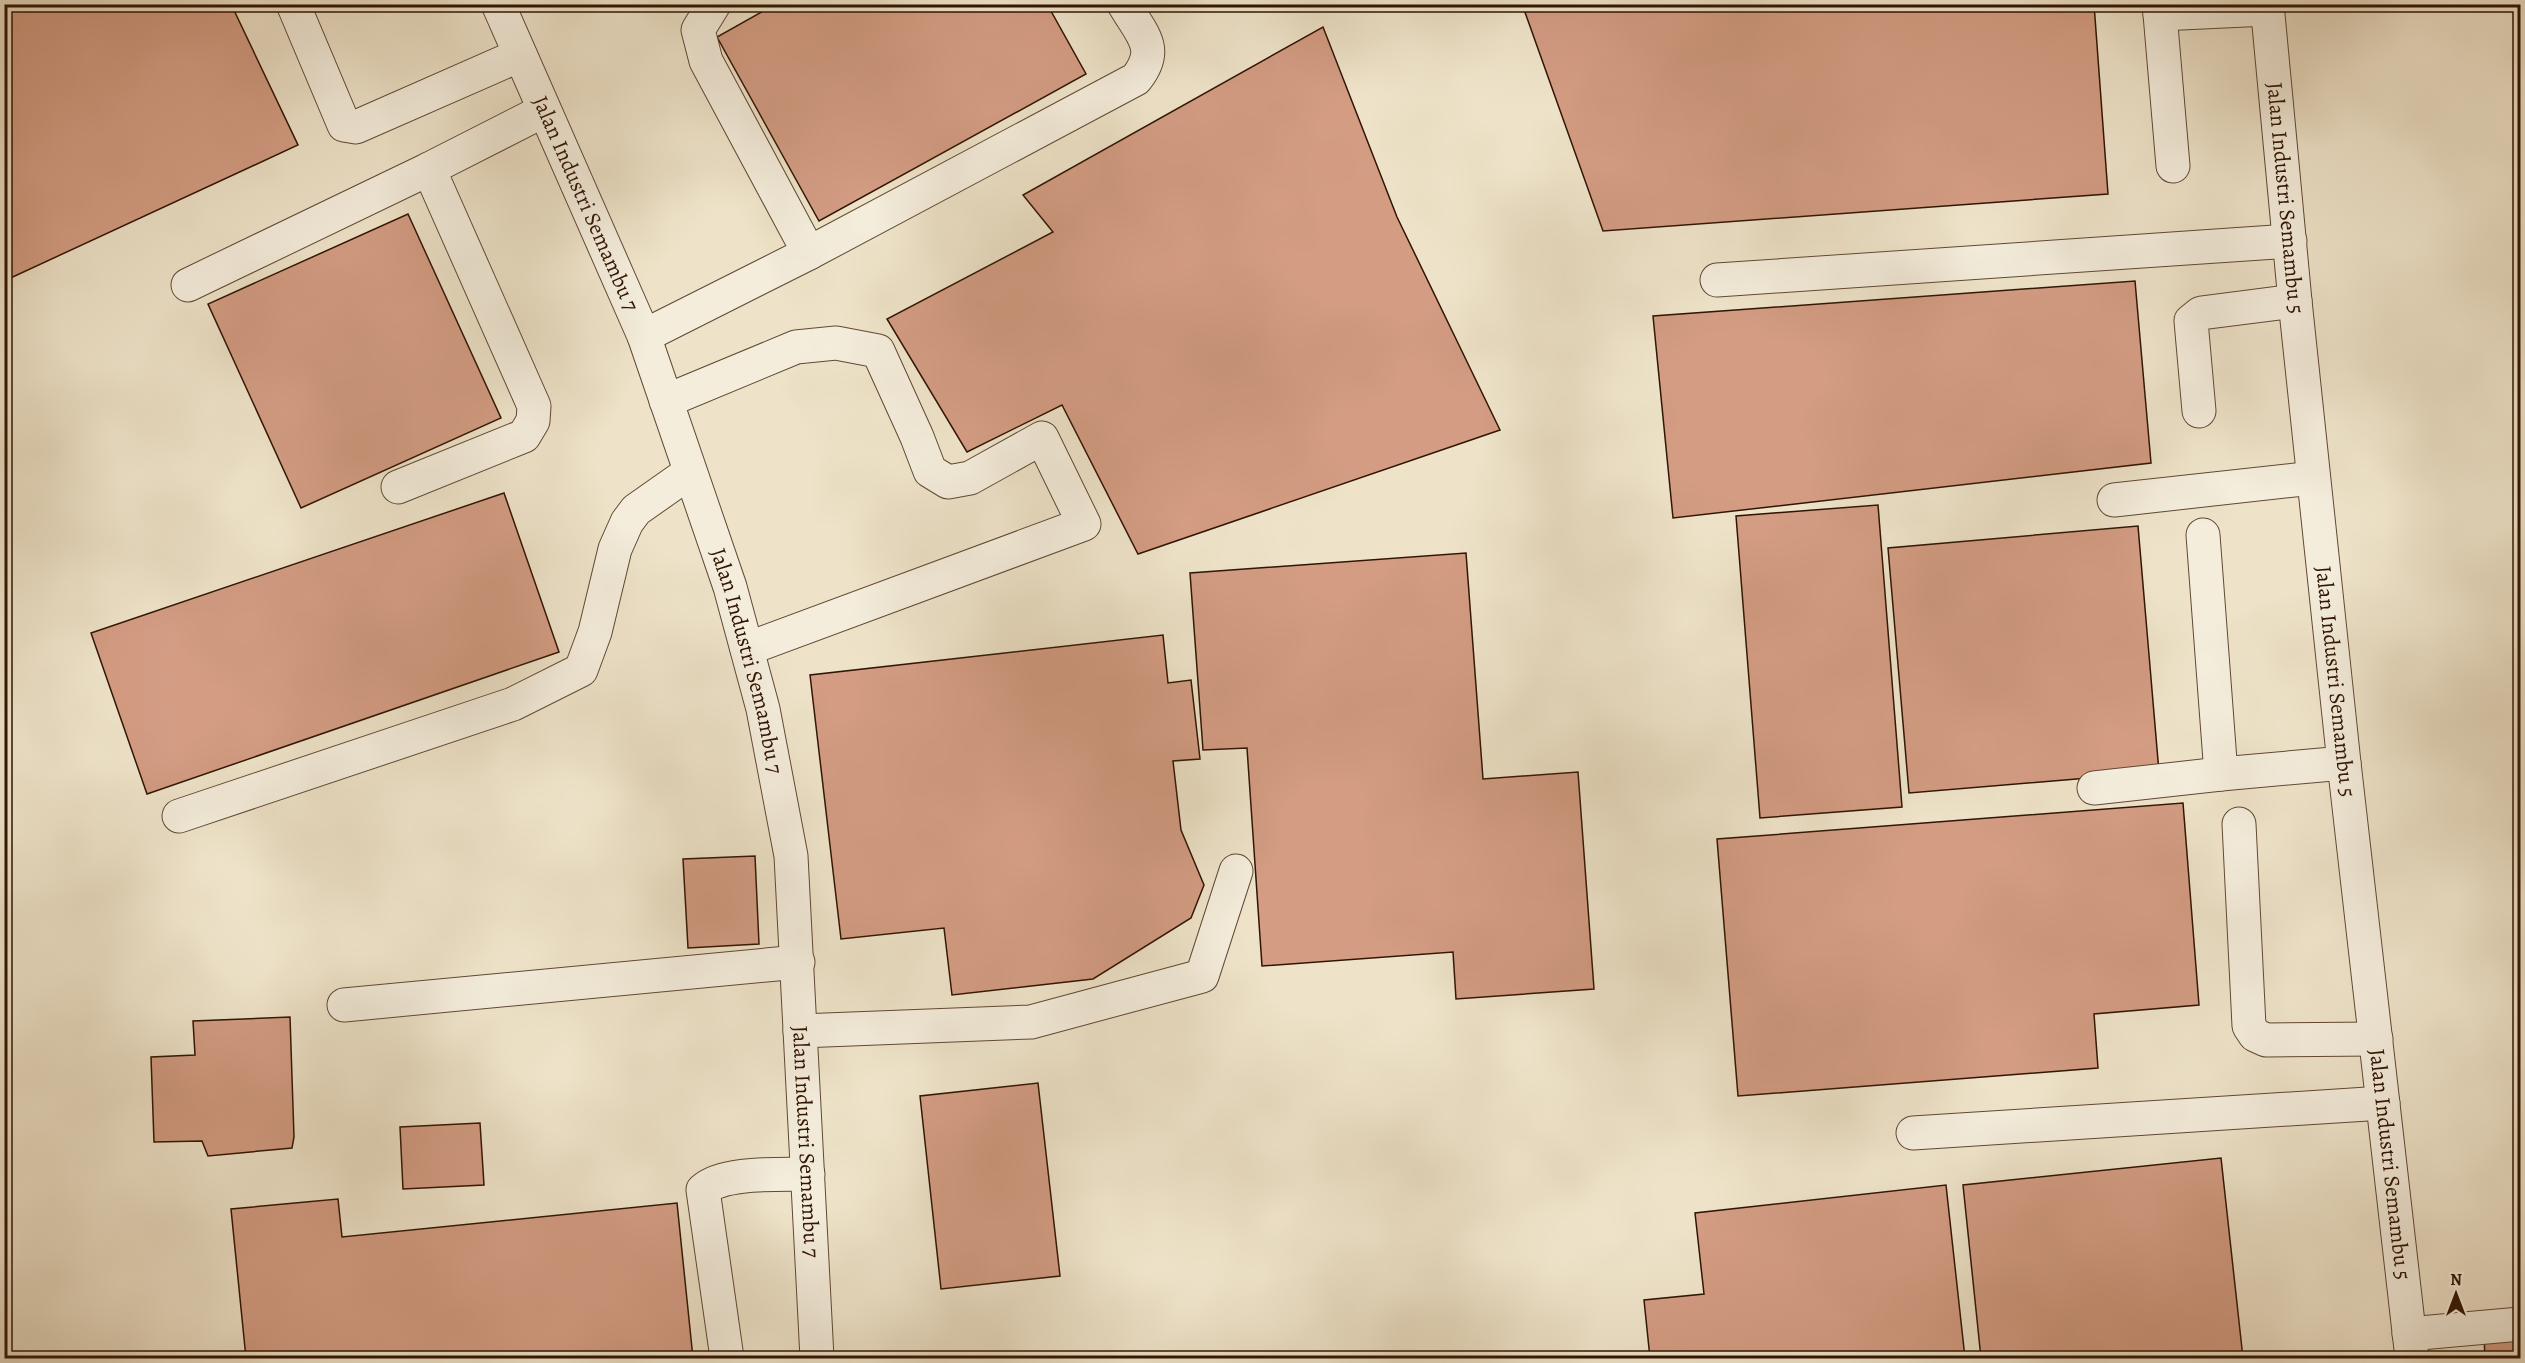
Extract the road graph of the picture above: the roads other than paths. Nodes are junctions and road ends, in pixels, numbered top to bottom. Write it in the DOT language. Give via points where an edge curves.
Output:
graph roads {
  1 [pos="293,4"];
  2 [pos="498,4"];
  3 [pos="714,4"];
  4 [pos="1124,4"];
  5 [pos="2267,7"];
  6 [pos="2159,9"];
  7 [pos="520,55"];
  8 [pos="543,111"];
  9 [pos="2173,165"];
  10 [pos="429,169"];
  11 [pos="2290,241"];
  12 [pos="809,253"];
  13 [pos="1717,280"];
  14 [pos="188,285"];
  15 [pos="2295,301"];
  16 [pos="644,336"];
  17 [pos="666,401"];
  18 [pos="2199,411"];
  19 [pos="690,472"];
  20 [pos="2313,478"];
  21 [pos="398,487"];
  22 [pos="2114,500"];
  23 [pos="2203,535"];
  24 [pos="747,649"];
  25 [pos="2344,763"];
  26 [pos="2221,774"];
  27 [pos="2094,788"];
  28 [pos="179,816"];
  29 [pos="2239,824"];
  30 [pos="1236,871"];
  31 [pos="798,962"];
  32 [pos="344,1005"];
  33 [pos="800,1031"];
  34 [pos="2376,1039"];
  35 [pos="2384,1102"];
  36 [pos="1912,1133"];
  37 [pos="808,1174"];
  38 [pos="2520,1324"];
  39 [pos="2411,1346"];
  40 [pos="727,1359"];
  41 [pos="817,1359"];
  1 -- 7 [label="street" via="344,125 349,127"];
  2 -- 7 [label="street, Jalan Industri Semambu 7"];
  3 -- 12 [label="street" via="698,30 706,61"];
  4 -- 12 [label="street" via="1150,48 1147,65 1136,79"];
  5 -- 6 [label="street"];
  5 -- 11 [label="street, Jalan Industri Semambu 5"];
  6 -- 9 [label="street"];
  7 -- 8 [label="street, Jalan Industri Semambu 7"];
  8 -- 10 [label="street"];
  8 -- 16 [label="street, Jalan Industri Semambu 7"];
  10 -- 14 [label="street"];
  10 -- 21 [label="street" via="534,406 533,421 524,436"];
  11 -- 13 [label="street"];
  11 -- 15 [label="street, Jalan Industri Semambu 5"];
  12 -- 16 [label="street"];
  15 -- 18 [label="street" via="2201,313 2191,321"];
  15 -- 20 [label="street, Jalan Industri Semambu 5"];
  16 -- 17 [label="street, Jalan Industri Semambu 7"];
  17 -- 19 [label="street, Jalan Industri Semambu 7"];
  17 -- 24 [label="street" via="796,347 836,343 878,351 930,471 948,482 970,478 1042,438 1084,524"];
  19 -- 24 [label="street, Jalan Industri Semambu 7"];
  19 -- 28 [label="street" via="636,510 627,522 615,549 596,632 581,670 513,704"];
  20 -- 22 [label="street"];
  20 -- 25 [label="street, Jalan Industri Semambu 5"];
  23 -- 26 [label="street"];
  24 -- 31 [label="street, Jalan Industri Semambu 7" via="791,856"];
  25 -- 26 [label="street"];
  25 -- 34 [label="street, Jalan Industri Semambu 5"];
  26 -- 27 [label="street"];
  29 -- 34 [label="street" via="2249,1026 2255,1035 2266,1040"];
  30 -- 33 [label="street" via="1202,976 1031,1022"];
  31 -- 32 [label="street"];
  31 -- 33 [label="street, Jalan Industri Semambu 7"];
  33 -- 37 [label="street, Jalan Industri Semambu 7"];
  34 -- 35 [label="street, Jalan Industri Semambu 5"];
  35 -- 36 [label="street"];
  35 -- 39 [label="street, Jalan Industri Semambu 5"];
  37 -- 40 [label="street" via="727,1178 711,1182 703,1190"];
  37 -- 41 [label="street, Jalan Industri Semambu 7"];
  38 -- 39 [label="street"];
}
